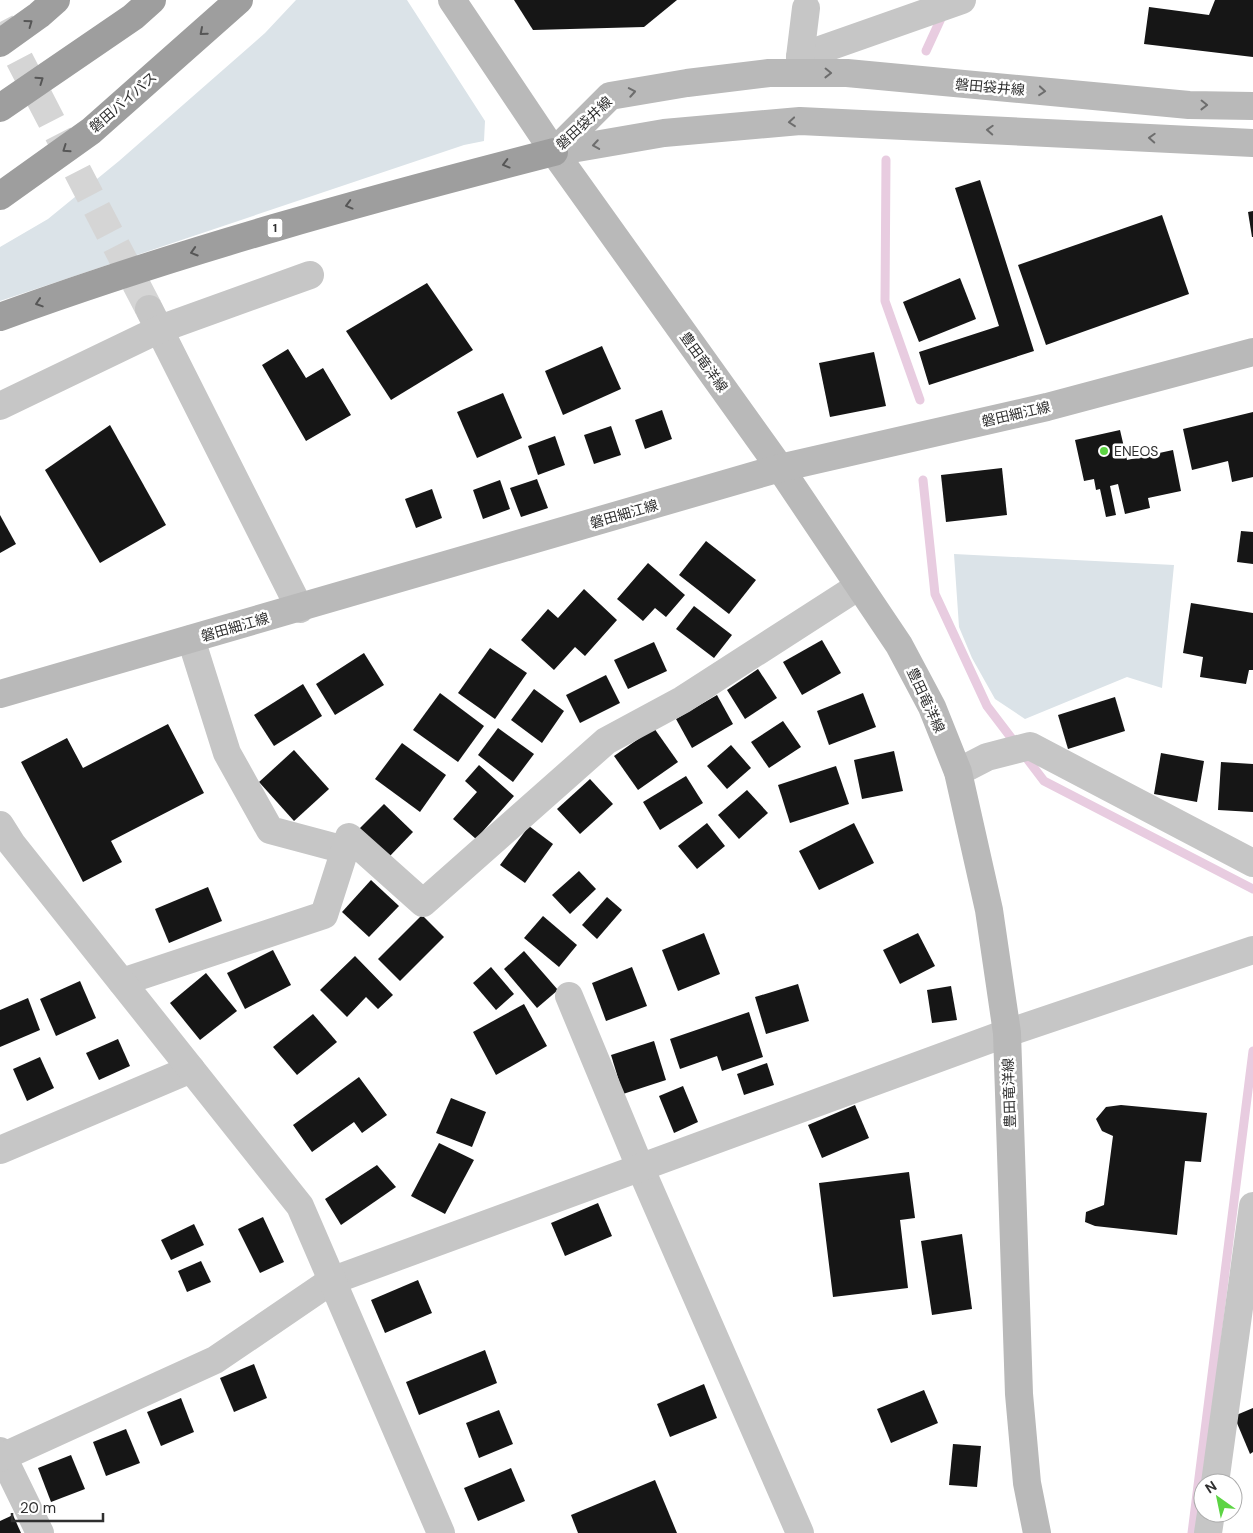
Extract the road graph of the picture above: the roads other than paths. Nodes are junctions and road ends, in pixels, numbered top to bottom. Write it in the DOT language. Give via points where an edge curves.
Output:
graph roads {
  1 [pos="56,0"];
  2 [pos="152,0"];
  3 [pos="240,0"];
  4 [pos="452,0"];
  5 [pos="962,0"];
  6 [pos="806,8"];
  7 [pos="923,8"];
  8 [pos="0,43"];
  9 [pos="800,65"];
  10 [pos="1253,106"];
  11 [pos="0,108"];
  12 [pos="1253,143"];
  13 [pos="554,152"];
  14 [pos="0,196"];
  15 [pos="310,275"];
  16 [pos="0,317"];
  17 [pos="155,319"];
  18 [pos="1253,352"];
  19 [pos="0,406"];
  20 [pos="780,468"];
  21 [pos="859,586"];
  22 [pos="300,608"];
  23 [pos="192,639"];
  24 [pos="0,694"];
  25 [pos="958,772"];
  26 [pos="0,825"];
  27 [pos="345,850"];
  28 [pos="1253,863"];
  29 [pos="1253,950"];
  30 [pos="122,982"];
  31 [pos="569,996"];
  32 [pos="1007,1033"];
  33 [pos="191,1069"];
  34 [pos="0,1150"];
  35 [pos="640,1167"];
  36 [pos="1253,1206"];
  37 [pos="331,1281"];
  38 [pos="1,1455"];
  39 [pos="1216,1473"];
  40 [pos="40,1533"];
  41 [pos="441,1533"];
  42 [pos="800,1533"];
  43 [pos="1037,1533"];
  8 -- 1 [label="highway, one-way"];
  11 -- 2 [label="highway, one-way"];
  3 -- 14 [label="highway, 磐田バイパス, one-way" via="91,131"];
  4 -- 13 [label="main road, 豊田竜洋線"];
  5 -- 7 [label="street"];
  6 -- 9 [label="street"];
  7 -- 9 [label="street"];
  9 -- 10 [label="main road, 磐田袋井線, one-way" via="847,74 1190,105"];
  13 -- 9 [label="main road, 磐田袋井線, one-way" via="610,96 769,73"];
  12 -- 13 [label="main road, 磐田袋井線, one-way" via="800,121 664,133"];
  13 -- 16 [label="highway, 1, one-way" via="346,206"];
  13 -- 20 [label="main road, 豊田竜洋線"];
  15 -- 17 [label="street"];
  17 -- 19 [label="street"];
  17 -- 22 [label="street"];
  18 -- 20 [label="main road, 磐田細江線" via="1047,407"];
  20 -- 21 [label="main road, 豊田竜洋線"];
  20 -- 22 [label="main road, 磐田細江線"];
  21 -- 25 [label="main road, 豊田竜洋線" via="899,645 932,707"];
  21 -- 27 [label="street" via="682,700 606,741 423,903 349,838"];
  22 -- 23 [label="main road, 磐田細江線"];
  23 -- 24 [label="main road, 磐田細江線"];
  23 -- 27 [label="street" via="227,753 270,830"];
  25 -- 28 [label="street" via="987,757 1030,746"];
  25 -- 32 [label="main road, 豊田竜洋線" via="989,910"];
  26 -- 30 [label="street"];
  27 -- 30 [label="street" via="324,915"];
  29 -- 32 [label="street"];
  30 -- 33 [label="street"];
  31 -- 35 [label="street"];
  32 -- 35 [label="street"];
  32 -- 43 [label="main road, 豊田竜洋線" via="1019,1394 1028,1484"];
  33 -- 34 [label="street"];
  33 -- 37 [label="street" via="300,1206"];
  35 -- 37 [label="street"];
  35 -- 42 [label="street"];
  36 -- 39 [label="street"];
  37 -- 38 [label="street" via="215,1360"];
  37 -- 41 [label="street"];
  38 -- 40 [label="street"];
}
